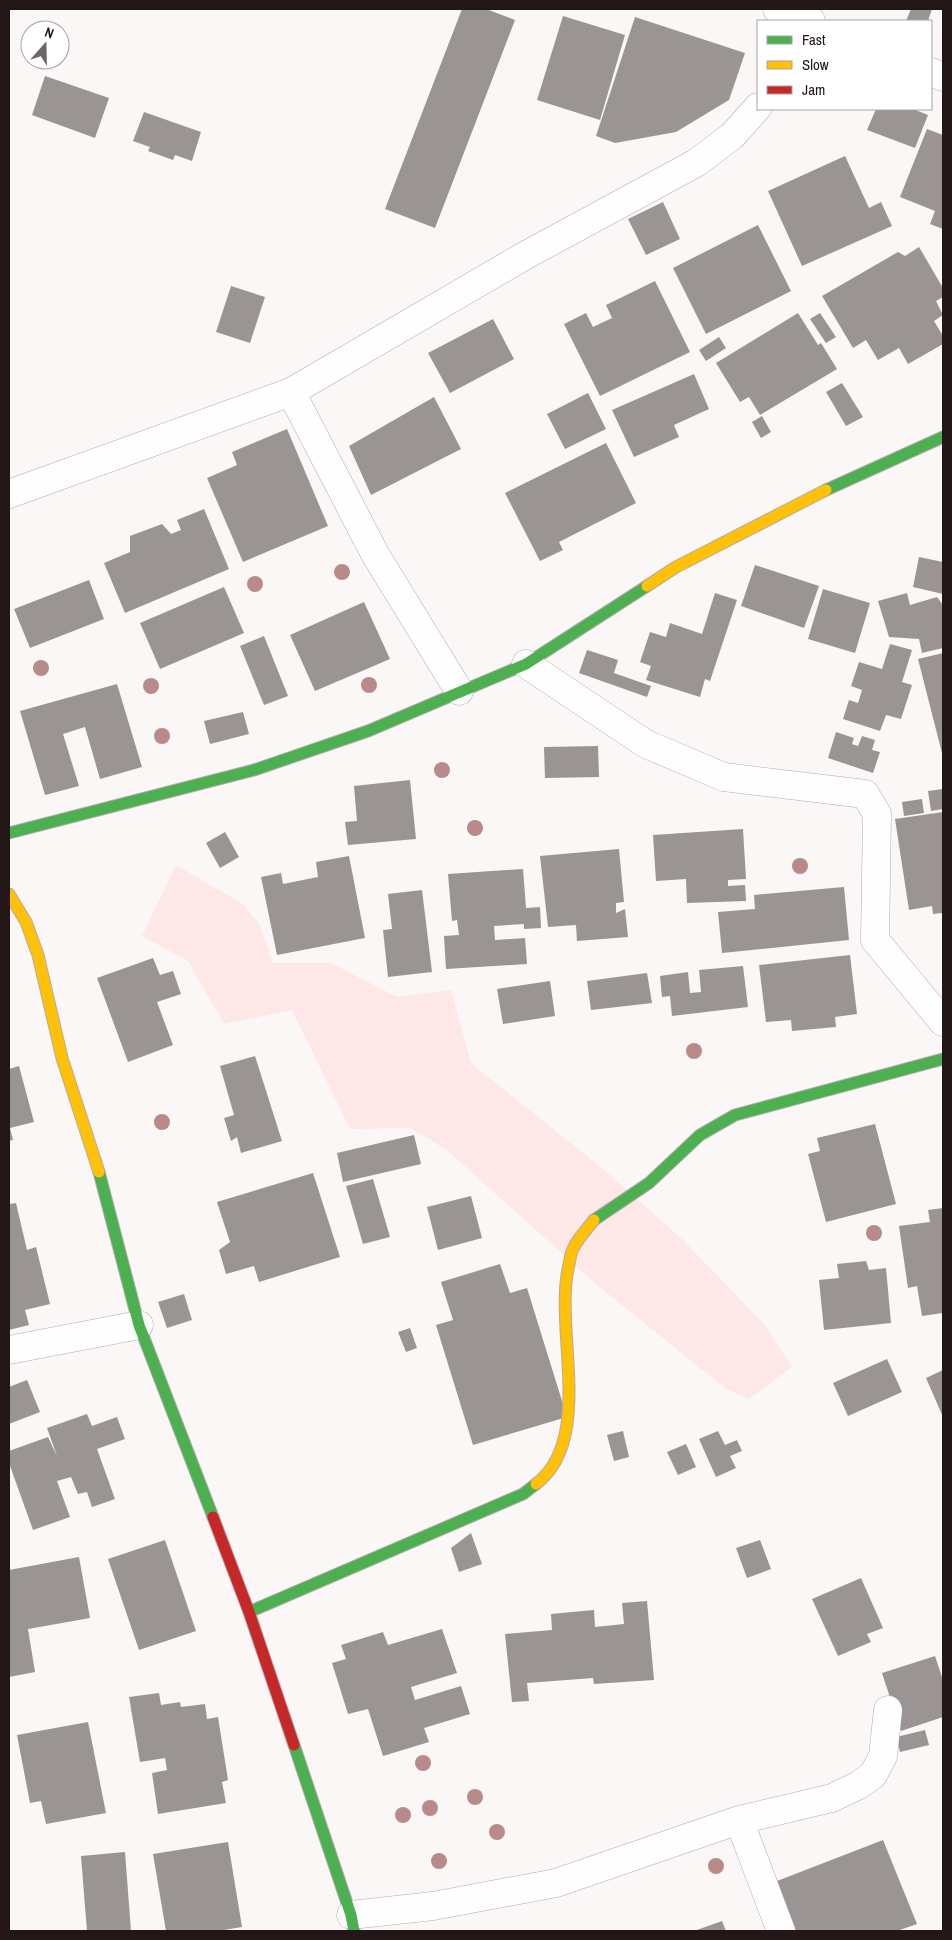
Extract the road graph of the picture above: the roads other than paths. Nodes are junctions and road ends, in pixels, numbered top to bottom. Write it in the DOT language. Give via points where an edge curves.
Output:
graph roads {
  1 [pos="776,9"];
  2 [pos="805,20"];
  3 [pos="757,108"];
  4 [pos="291,392"];
  5 [pos="943,438"];
  6 [pos="9,494"];
  7 [pos="526,664"];
  8 [pos="459,691"];
  9 [pos="9,833"];
  10 [pos="9,894"];
  11 [pos="943,1022"];
  12 [pos="943,1059"];
  13 [pos="139,1325"];
  14 [pos="9,1350"];
  15 [pos="249,1612"];
  16 [pos="888,1710"];
  17 [pos="740,1820"];
  18 [pos="352,1923"];
  19 [pos="781,1931"];
  1 -- 2 [label="street"];
  3 -- 4 [label="street" via="732,136 696,162 526,255"];
  4 -- 6 [label="street"];
  4 -- 8 [label="street" via="375,554"];
  5 -- 7 [label="street" via="826,490 676,567"];
  7 -- 8 [label="street"];
  7 -- 11 [label="street" via="646,744 724,777 865,794 876,814 875,940"];
  8 -- 9 [label="street" via="368,731 254,770"];
  10 -- 13 [label="street" via="26,922 38,955 62,1058 100,1174"];
  12 -- 15 [label="street" via="735,1115 700,1135 649,1183 597,1216 573,1248 564,1290 569,1418 558,1458 548,1474 524,1494"];
  13 -- 14 [label="street"];
  13 -- 15 [label="street"];
  15 -- 18 [label="street"];
  16 -- 17 [label="street" via="884,1756 873,1775 832,1798"];
  17 -- 18 [label="street" via="556,1883"];
  17 -- 19 [label="street"];
}
